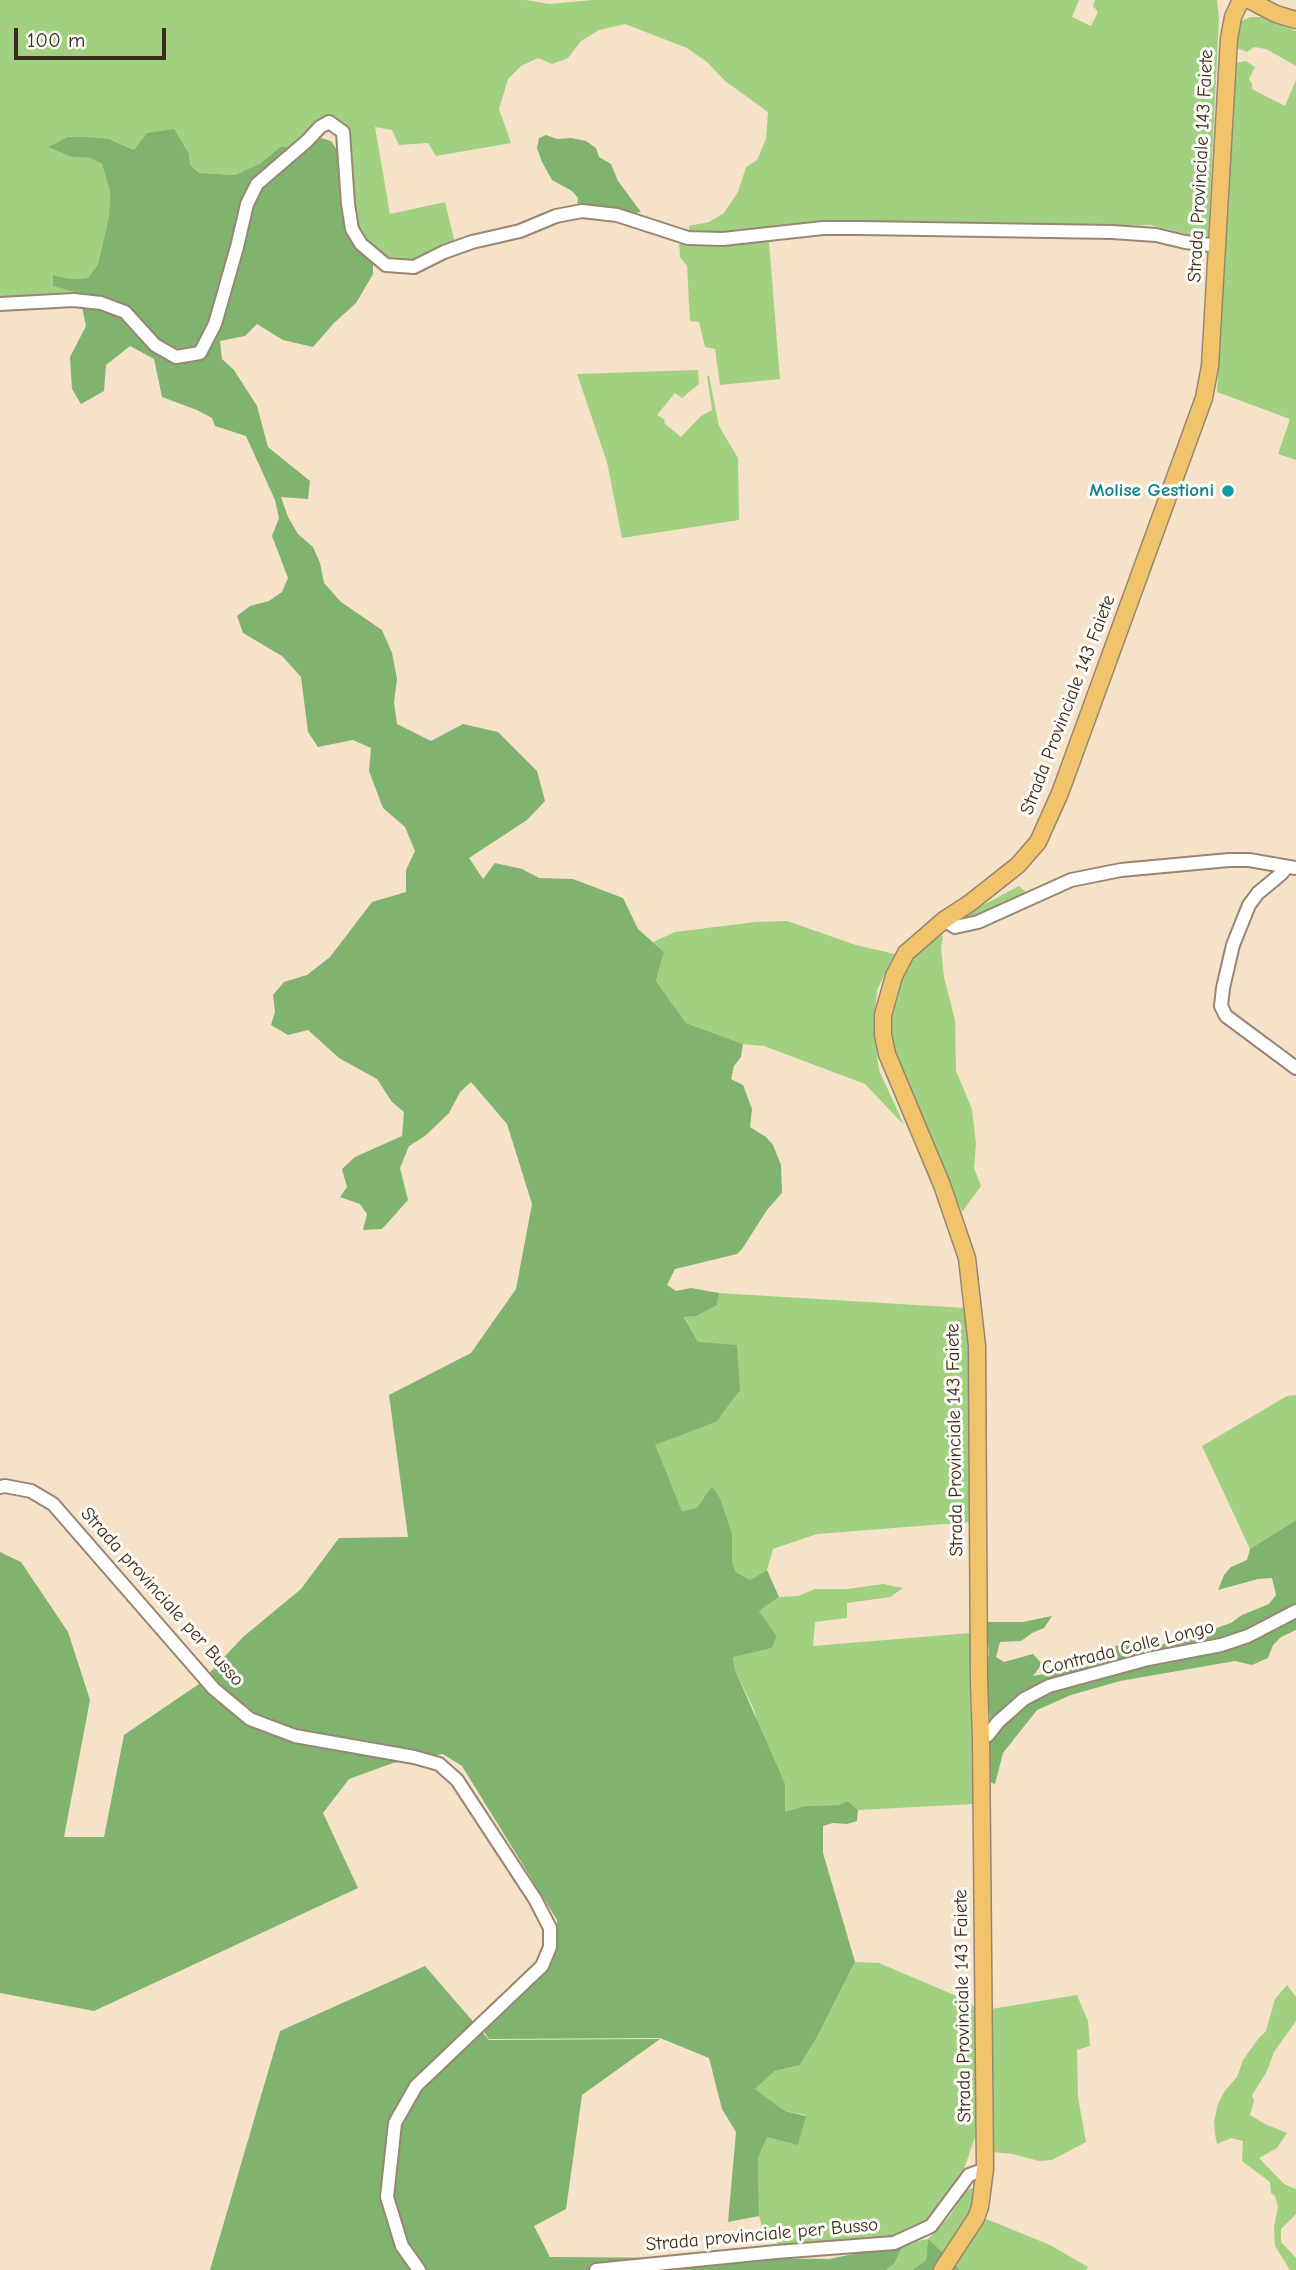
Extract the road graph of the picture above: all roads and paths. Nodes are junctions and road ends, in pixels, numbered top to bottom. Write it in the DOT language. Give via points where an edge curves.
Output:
graph roads {
  1 [pos="1241,0"];
  2 [pos="1249,0"];
  3 [pos="1296,20"];
  4 [pos="1217,246"];
  5 [pos="0,304"];
  6 [pos="1291,867"];
  7 [pos="944,920"];
  8 [pos="1296,1068"];
  9 [pos="0,1487"];
  10 [pos="1296,1611"];
  11 [pos="981,1738"];
  12 [pos="985,2169"];
  13 [pos="419,2270"];
  14 [pos="596,2270"];
  15 [pos="942,2270"];
  1 -- 4 [label="main road, Strada Provinciale 143 Faiete" via="1229,39"];
  2 -- 3 [label="main road"];
  4 -- 5 [label="street" via="1134,233 823,228 688,238 617,215 582,211 472,242 414,267 386,265 361,244 352,229 343,132 329,122 257,184 247,204 215,324 200,353 176,357 155,345 125,312 102,303"];
  4 -- 7 [label="main road, Strada Provinciale 143 Faiete" via="1205,398 1060,793 1029,854"];
  6 -- 7 [label="street" via="1229,860 1121,870 1071,880 1003,912 955,928"];
  6 -- 8 [label="street" via="1258,892 1249,905 1234,945 1222,1006 1226,1016"];
  7 -- 11 [label="main road, Strada Provinciale 143 Faiete" via="906,953 887,995 882,1025 887,1054 967,1258 977,1346"];
  9 -- 13 [label="street, Strada provinciale per Busso" via="31,1491 53,1504 214,1689 250,1719 295,1736 439,1764 457,1780 535,1899 550,1928 550,1947 542,1966 416,2086 395,2123 387,2197 402,2246"];
  10 -- 11 [label="street, Contrada Colle Longo" via="1221,1645 1049,1686 1024,1699"];
  11 -- 12 [label="main road, Strada Provinciale 143 Faiete"];
  12 -- 14 [label="street, Strada provinciale per Busso" via="969,2175 931,2226 894,2243"];
  12 -- 15 [label="main road, Strada Provinciale 143 Faiete" via="976,2218"];
}
